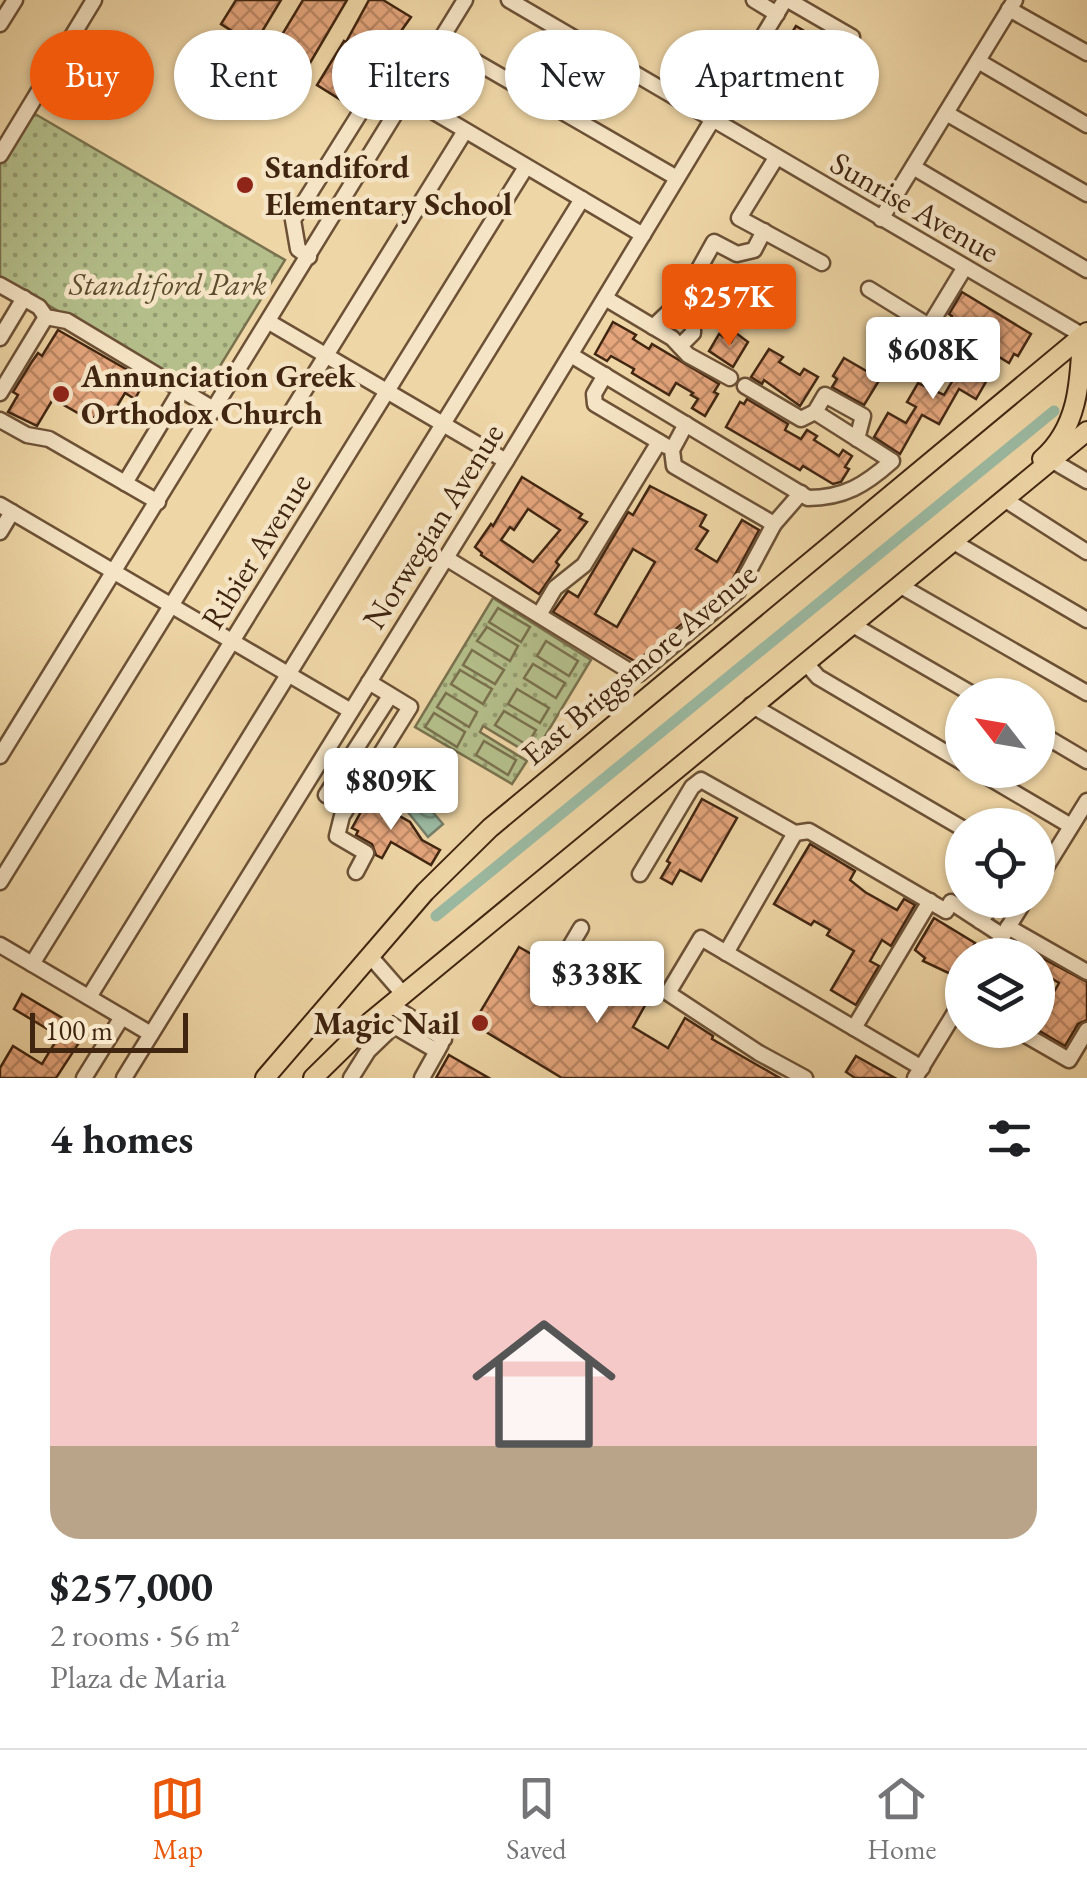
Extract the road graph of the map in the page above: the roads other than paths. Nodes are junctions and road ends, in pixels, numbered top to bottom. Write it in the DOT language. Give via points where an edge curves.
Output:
graph roads {
  1 [pos="14,0"];
  2 [pos="94,0"];
  3 [pos="465,0"];
  4 [pos="509,0"];
  5 [pos="540,0"];
  6 [pos="754,0"];
  7 [pos="783,4"];
  8 [pos="1012,4"];
  9 [pos="532,14"];
  10 [pos="0,24"];
  11 [pos="447,30"];
  12 [pos="768,30"];
  13 [pos="837,30"];
  14 [pos="1087,53"];
  15 [pos="978,61"];
  16 [pos="485,67"];
  17 [pos="660,89"];
  18 [pos="946,113"];
  19 [pos="356,120"];
  20 [pos="392,120"];
  21 [pos="448,120"];
  22 [pos="713,120"];
  23 [pos="1087,125"];
  24 [pos="465,130"];
  25 [pos="1,152"];
  26 [pos="776,158"];
  27 [pos="526,166"];
  28 [pos="913,167"];
  29 [pos="677,178"];
  30 [pos="1087,194"];
  31 [pos="582,199"];
  32 [pos="881,218"];
  33 [pos="764,231"];
  34 [pos="643,235"];
  35 [pos="309,256"];
  36 [pos="822,264"];
  37 [pos="964,267"];
  38 [pos="1087,270"];
  39 [pos="695,276"];
  40 [pos="0,285"];
  41 [pos="870,290"];
  42 [pos="24,298"];
  43 [pos="605,298"];
  44 [pos="46,317"];
  45 [pos="269,322"];
  46 [pos="929,326"];
  47 [pos="653,327"];
  48 [pos="1085,335"];
  49 [pos="0,338"];
  50 [pos="676,342"];
  51 [pos="934,346"];
  52 [pos="324,354"];
  53 [pos="570,355"];
  54 [pos="605,376"];
  55 [pos="730,378"];
  56 [pos="745,386"];
  57 [pos="181,390"];
  58 [pos="388,392"];
  59 [pos="0,393"];
  60 [pos="215,410"];
  61 [pos="815,412"];
  62 [pos="0,420"];
  63 [pos="442,424"];
  64 [pos="686,424"];
  65 [pos="1087,432"];
  66 [pos="857,439"];
  67 [pos="665,446"];
  68 [pos="1051,460"];
  69 [pos="506,461"];
  70 [pos="1087,482"];
  71 [pos="125,483"];
  72 [pos="801,494"];
  73 [pos="1004,499"];
  74 [pos="158,502"];
  75 [pos="6,508"];
  76 [pos="774,524"];
  77 [pos="0,532"];
  78 [pos="952,542"];
  79 [pos="1087,552"];
  80 [pos="446,558"];
  81 [pos="114,572"];
  82 [pos="898,585"];
  83 [pos="170,606"];
  84 [pos="539,615"];
  85 [pos="1087,620"];
  86 [pos="851,624"];
  87 [pos="232,642"];
  88 [pos="804,662"];
  89 [pos="289,675"];
  90 [pos="945,678"];
  91 [pos="369,682"];
  92 [pos="1087,693"];
  93 [pos="390,696"];
  94 [pos="752,706"];
  95 [pos="351,711"];
  96 [pos="1055,742"];
  97 [pos="945,752"];
  98 [pos="0,756"];
  99 [pos="1087,760"];
  100 [pos="306,785"];
  101 [pos="1007,788"];
  102 [pos="326,795"];
  103 [pos="1087,800"];
  104 [pos="347,807"];
  105 [pos="945,818"];
  106 [pos="1071,826"];
  107 [pos="795,833"];
  108 [pos="1055,850"];
  109 [pos="356,872"];
  110 [pos="640,874"];
  111 [pos="0,882"];
  112 [pos="930,901"];
  113 [pos="982,918"];
  114 [pos="1014,918"];
  115 [pos="980,921"];
  116 [pos="582,928"];
  117 [pos="1006,932"];
  118 [pos="1002,938"];
  119 [pos="0,945"];
  120 [pos="726,953"];
  121 [pos="370,956"];
  122 [pos="562,960"];
  123 [pos="32,964"];
  124 [pos="1087,972"];
  125 [pos="89,997"];
  126 [pos="398,1000"];
  127 [pos="122,1017"];
  128 [pos="854,1028"];
  129 [pos="945,1029"];
  130 [pos="1087,1030"];
  131 [pos="151,1034"];
  132 [pos="443,1040"];
  133 [pos="1048,1048"];
  134 [pos="917,1075"];
  135 [pos="423,1076"];
  136 [pos="84,1078"];
  137 [pos="124,1078"];
  138 [pos="266,1078"];
  139 [pos="313,1078"];
  140 [pos="351,1078"];
  141 [pos="805,1078"];
  1 -- 10 [label="street"];
  2 -- 25 [label="street"];
  3 -- 11 [label="street"];
  4 -- 9 [label="street, Sunrise Avenue"];
  5 -- 9 [label="street"];
  6 -- 7 [label="street"];
  7 -- 12 [label="street, Norwegian Avenue"];
  7 -- 13 [label="street"];
  8 -- 14 [label="street"];
  8 -- 15 [label="street"];
  9 -- 17 [label="street, Sunrise Avenue"];
  15 -- 18 [label="street"];
  15 -- 23 [label="street"];
  16 -- 29 [label="street"];
  18 -- 28 [label="street"];
  18 -- 30 [label="street"];
  19 -- 35 [label="street" via="293,220 298,249"];
  20 -- 35 [label="street"];
  21 -- 24 [label="street"];
  22 -- 26 [label="street, Sunrise Avenue"];
  22 -- 29 [label="street, Norwegian Avenue"];
  24 -- 27 [label="street"];
  24 -- 52 [label="street"];
  26 -- 32 [label="street, Sunrise Avenue"];
  26 -- 33 [label="street" via="739,218"];
  27 -- 31 [label="street"];
  27 -- 58 [label="street, Ribier Avenue"];
  28 -- 32 [label="street"];
  28 -- 38 [label="street"];
  29 -- 34 [label="street, Norwegian Avenue"];
  31 -- 34 [label="street"];
  31 -- 63 [label="street"];
  32 -- 37 [label="street, Sunrise Avenue"];
  33 -- 36 [label="street"];
  33 -- 39 [label="street" via="754,250 736,254 714,242"];
  34 -- 43 [label="street, Norwegian Avenue"];
  35 -- 45 [label="street"];
  37 -- 46 [label="street"];
  37 -- 48 [label="street, Sunrise Avenue"];
  40 -- 42 [label="street"];
  41 -- 46 [label="street"];
  42 -- 44 [label="street"];
  42 -- 49 [label="street"];
  43 -- 47 [label="street"];
  43 -- 53 [label="street, Norwegian Avenue"];
  44 -- 57 [label="street" via="67,322"];
  44 -- 59 [label="street"];
  45 -- 52 [label="street"];
  45 -- 60 [label="street"];
  46 -- 51 [label="street" via="925,333"];
  47 -- 50 [label="street"];
  47 -- 50 [label="street" via="674,307 692,317 693,332"];
  48 -- 73 [label="main road" via="1070,417 1049,452"];
  48 -- 121 [label="main road, East Briggsmore Avenue" via="490,828"];
  50 -- 55 [label="street"];
  52 -- 58 [label="street"];
  52 -- 83 [label="street"];
  53 -- 54 [label="street"];
  53 -- 69 [label="street, Norwegian Avenue"];
  54 -- 64 [label="street"];
  54 -- 67 [label="street" via="595,404"];
  56 -- 61 [label="street" via="801,419"];
  57 -- 60 [label="street"];
  57 -- 71 [label="street"];
  58 -- 63 [label="street"];
  58 -- 87 [label="street, Ribier Avenue"];
  60 -- 74 [label="street"];
  61 -- 66 [label="street"];
  61 -- 66 [label="street" via="825,395 862,416"];
  62 -- 71 [label="street"];
  63 -- 69 [label="street"];
  63 -- 89 [label="street"];
  64 -- 67 [label="street"];
  64 -- 72 [label="street"];
  65 -- 68 [label="main road"];
  66 -- 72 [label="street" via="892,462 844,494"];
  67 -- 76 [label="street" via="674,466"];
  67 -- 84 [label="street" via="584,564 555,588"];
  68 -- 70 [label="street"];
  68 -- 73 [label="main road"];
  69 -- 80 [label="street, Norwegian Avenue"];
  71 -- 74 [label="street"];
  72 -- 76 [label="street"];
  73 -- 78 [label="main road"];
  73 -- 79 [label="street"];
  74 -- 81 [label="street"];
  75 -- 77 [label="street"];
  75 -- 81 [label="street"];
  76 -- 84 [label="street" via="738,592 639,674"];
  78 -- 82 [label="main road"];
  78 -- 85 [label="street"];
  80 -- 84 [label="street"];
  80 -- 91 [label="street, Norwegian Avenue"];
  81 -- 83 [label="street"];
  81 -- 98 [label="street"];
  82 -- 86 [label="main road"];
  82 -- 92 [label="street"];
  83 -- 87 [label="street"];
  83 -- 111 [label="street"];
  86 -- 88 [label="main road"];
  86 -- 90 [label="street"];
  87 -- 89 [label="street"];
  87 -- 123 [label="street, Ribier Avenue"];
  88 -- 94 [label="main road"];
  88 -- 97 [label="street" via="818,677"];
  89 -- 95 [label="street"];
  89 -- 125 [label="street"];
  91 -- 93 [label="street"];
  91 -- 95 [label="street, Norwegian Avenue"];
  93 -- 102 [label="street"];
  93 -- 104 [label="street" via="410,706 380,755 392,760 377,784 366,777"];
  94 -- 105 [label="street"];
  94 -- 126 [label="main road"];
  95 -- 100 [label="street, Norwegian Avenue"];
  96 -- 99 [label="street"];
  100 -- 102 [label="street"];
  100 -- 131 [label="street, Norwegian Avenue"];
  101 -- 106 [label="street"];
  102 -- 104 [label="street"];
  103 -- 106 [label="street"];
  104 -- 109 [label="street" via="337,836 366,853"];
  106 -- 108 [label="street"];
  107 -- 110 [label="street" via="701,780"];
  107 -- 112 [label="street" via="810,831"];
  107 -- 120 [label="street"];
  112 -- 115 [label="street" via="946,910 951,902"];
  112 -- 128 [label="street"];
  113 -- 115 [label="street"];
  114 -- 117 [label="street"];
  115 -- 117 [label="street"];
  116 -- 122 [label="street"];
  117 -- 118 [label="street"];
  117 -- 124 [label="street"];
  119 -- 123 [label="street"];
  120 -- 128 [label="street"];
  120 -- 141 [label="street" via="701,938 668,993"];
  121 -- 126 [label="street"];
  121 -- 138 [label="main road, East Briggsmore Avenue"];
  123 -- 125 [label="street"];
  125 -- 127 [label="street"];
  126 -- 132 [label="street"];
  126 -- 139 [label="main road"];
  127 -- 131 [label="street"];
  127 -- 136 [label="street"];
  128 -- 134 [label="street"];
  129 -- 134 [label="street"];
  130 -- 133 [label="street" via="1068,1060"];
  131 -- 137 [label="street, Norwegian Avenue"];
  132 -- 135 [label="street"];
  132 -- 140 [label="street" via="394,1026"];
}
